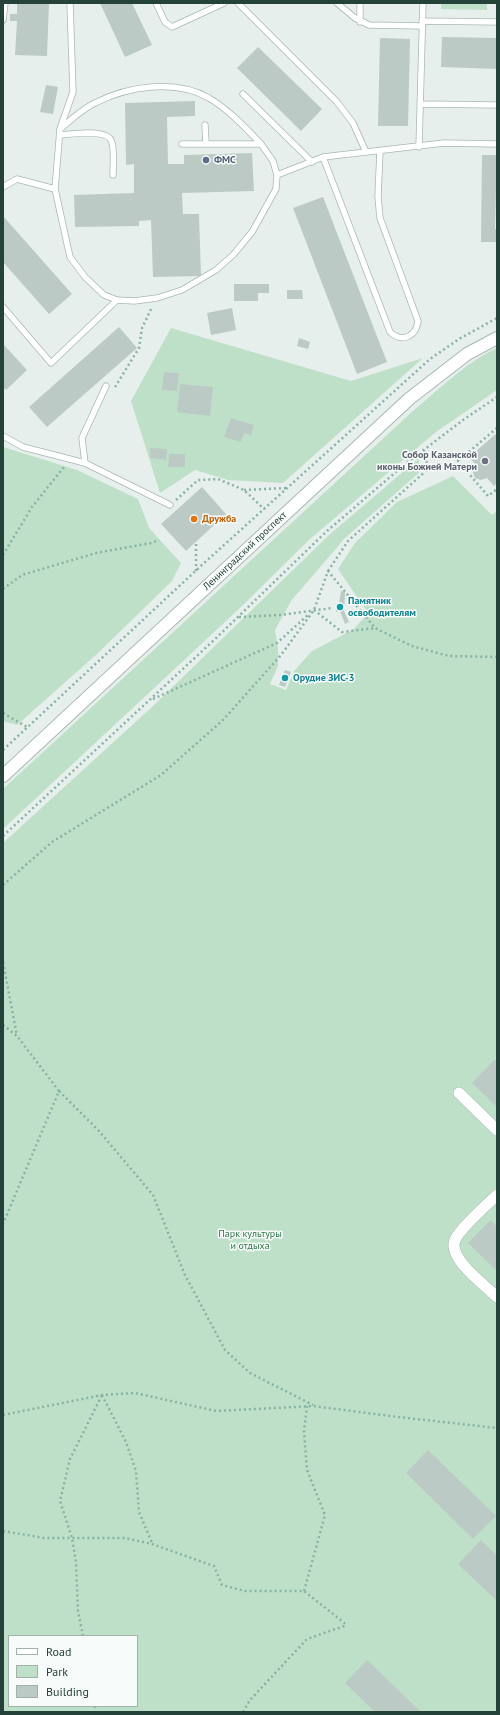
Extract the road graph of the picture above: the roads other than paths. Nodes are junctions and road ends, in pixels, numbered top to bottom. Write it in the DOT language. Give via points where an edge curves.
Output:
graph roads {
  1 [pos="5,3"];
  2 [pos="70,3"];
  3 [pos="156,3"];
  4 [pos="224,3"];
  5 [pos="238,3"];
  6 [pos="337,3"];
  7 [pos="360,3"];
  8 [pos="423,3"];
  9 [pos="3,20"];
  10 [pos="360,22"];
  11 [pos="497,22"];
  12 [pos="422,23"];
  13 [pos="243,94"];
  14 [pos="420,104"];
  15 [pos="497,105"];
  16 [pos="205,125"];
  17 [pos="60,132"];
  18 [pos="182,144"];
  19 [pos="206,144"];
  20 [pos="261,144"];
  21 [pos="497,144"];
  22 [pos="419,147"];
  23 [pos="380,151"];
  24 [pos="366,152"];
  25 [pos="323,157"];
  26 [pos="312,162"];
  27 [pos="113,175"];
  28 [pos="276,175"];
  29 [pos="3,187"];
  30 [pos="55,189"];
  31 [pos="117,300"];
  32 [pos="3,307"];
  33 [pos="497,338"];
  34 [pos="106,386"];
  35 [pos="3,436"];
  36 [pos="85,463"];
  37 [pos="170,506"];
  38 [pos="3,776"];
  39 [pos="459,1093"];
  40 [pos="497,1130"];
  41 [pos="497,1194"];
  42 [pos="497,1297"];
  1 -- 9 [label="lane"];
  2 -- 17 [label="lane" via="73,92"];
  3 -- 4 [label="lane" via="164,22 172,27"];
  5 -- 24 [label="lane" via="337,102 353,123"];
  6 -- 10 [label="lane"];
  7 -- 10 [label="lane"];
  8 -- 12 [label="lane"];
  10 -- 12 [label="lane" via="369,25"];
  11 -- 12 [label="lane"];
  12 -- 14 [label="lane"];
  13 -- 26 [label="lane"];
  14 -- 15 [label="lane"];
  14 -- 22 [label="lane"];
  16 -- 19 [label="lane"];
  17 -- 20 [label="lane" via="93,104 119,93 148,87 183,88 208,98 229,112"];
  17 -- 27 [label="lane" via="106,135 111,140"];
  17 -- 30 [label="lane"];
  18 -- 19 [label="lane"];
  19 -- 20 [label="lane"];
  20 -- 28 [label="lane" via="273,161"];
  21 -- 22 [label="lane" via="444,143"];
  22 -- 23 [label="lane"];
  23 -- 24 [label="lane"];
  23 -- 25 [label="lane" via="380,218 418,321 415,332 403,338 390,332"];
  24 -- 25 [label="lane"];
  25 -- 26 [label="lane"];
  26 -- 28 [label="lane"];
  28 -- 31 [label="lane" via="276,189 252,232 233,255 216,270 182,290 157,298"];
  29 -- 30 [label="lane" via="17,180"];
  30 -- 31 [label="lane" via="70,257 85,277 104,295"];
  31 -- 32 [label="lane" via="51,362"];
  33 -- 38 [label="street, Ленинградский проспект" via="467,354 409,399"];
  34 -- 36 [label="lane" via="82,438"];
  35 -- 36 [label="lane" via="23,447"];
  36 -- 37 [label="lane"];
  39 -- 40 [label="street"];
  41 -- 42 [label="street" via="456,1236 453,1247 463,1265"];
}
